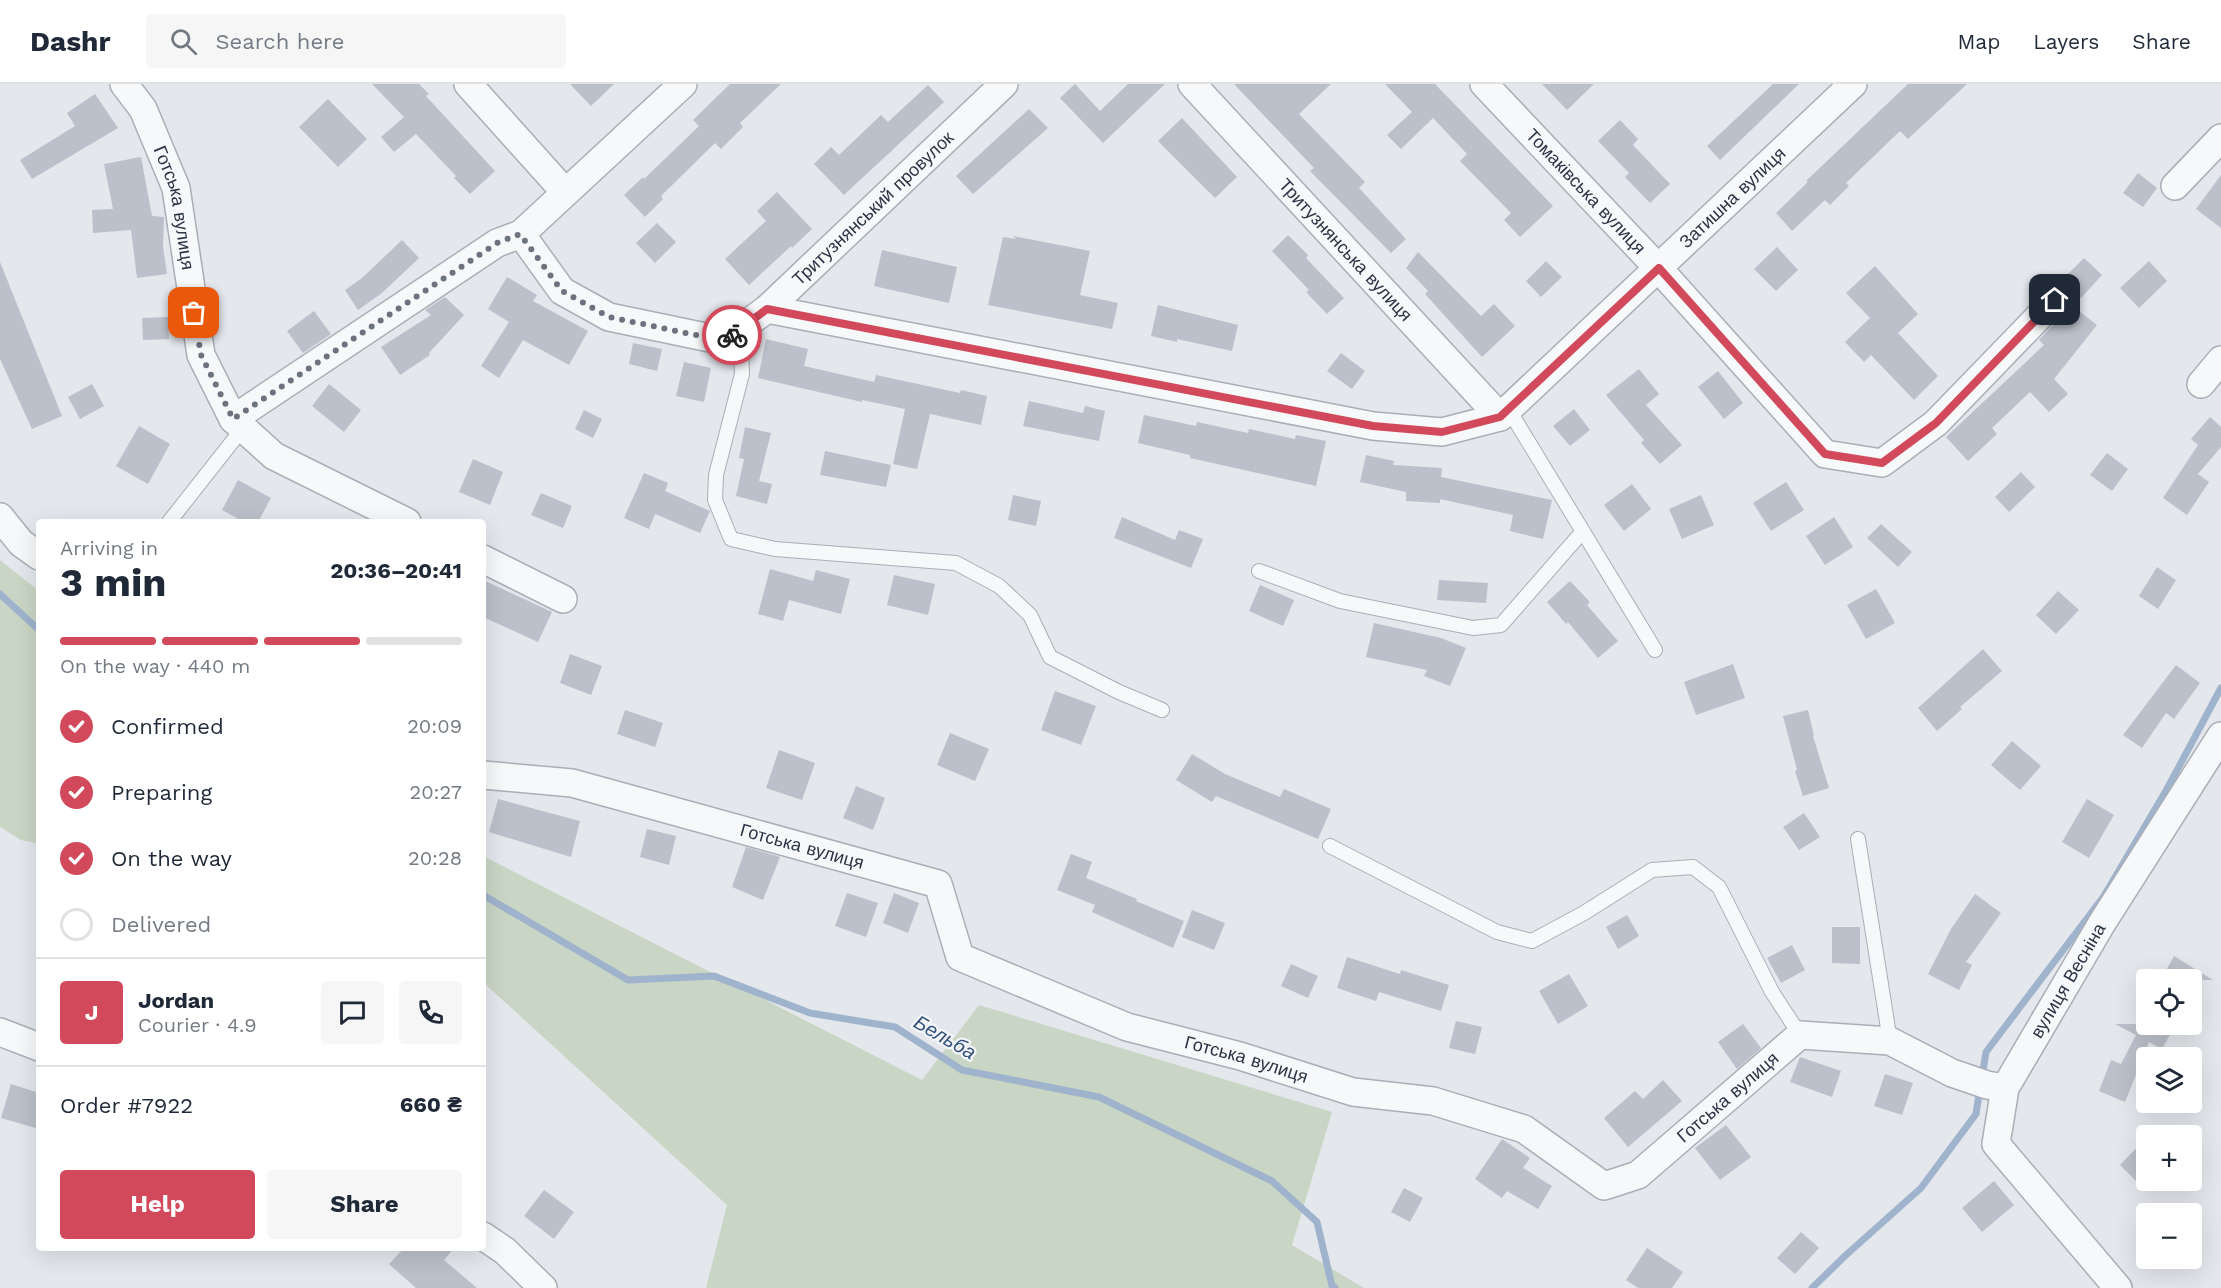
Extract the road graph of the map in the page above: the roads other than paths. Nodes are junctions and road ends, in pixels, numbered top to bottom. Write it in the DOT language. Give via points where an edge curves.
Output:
graph roads {
  1 [pos="124,84"];
  2 [pos="468,84"];
  3 [pos="683,84"];
  4 [pos="1004,84"];
  5 [pos="1192,84"];
  6 [pos="1484,84"];
  7 [pos="1853,84"];
  8 [pos="2221,138"];
  9 [pos="2175,186"];
  10 [pos="565,192"];
  11 [pos="520,234"];
  12 [pos="1659,268"];
  13 [pos="2055,300"];
  14 [pos="767,309"];
  15 [pos="740,330"];
  16 [pos="2221,360"];
  17 [pos="2201,384"];
  18 [pos="1504,414"];
  19 [pos="238,424"];
  20 [pos="0,517"];
  21 [pos="171,519"];
  22 [pos="401,519"];
  23 [pos="1582,531"];
  24 [pos="36,554"];
  25 [pos="486,560"];
  26 [pos="1259,571"];
  27 [pos="563,599"];
  28 [pos="1655,650"];
  29 [pos="1162,710"];
  30 [pos="2221,736"];
  31 [pos="486,775"];
  32 [pos="1858,839"];
  33 [pos="1330,846"];
  34 [pos="0,1032"];
  35 [pos="1800,1035"];
  36 [pos="1890,1041"];
  37 [pos="36,1046"];
  38 [pos="1996,1087"];
  39 [pos="486,1238"];
  40 [pos="543,1288"];
  41 [pos="2118,1288"];
  1 -- 19 [label="street, Готська вулиця" via="143,109 176,188 201,355"];
  2 -- 10 [label="street"];
  3 -- 10 [label="street"];
  4 -- 14 [label="street, Тритузнянський провулок"];
  5 -- 18 [label="street, Тритузнянська вулиця"];
  6 -- 12 [label="street, Томаківська вулиця"];
  7 -- 12 [label="street, Затишна вулиця"];
  8 -- 9 [label="street"];
  10 -- 11 [label="street"];
  11 -- 15 [label="street" via="562,291 609,317 710,338 726,339"];
  11 -- 19 [label="street" via="497,243"];
  12 -- 13 [label="street, Томаківська вулиця" via="1825,454 1882,463 1936,423"];
  12 -- 18 [label="street, Затишна вулиця"];
  14 -- 15 [label="street, Тритузнянський провулок"];
  14 -- 18 [label="street, Затишна вулиця" via="1373,426 1442,432"];
  15 -- 29 [label="lane" via="742,374 716,475 715,500 731,539 775,549 956,563 999,586 1030,615 1050,657"];
  16 -- 17 [label="street"];
  18 -- 23 [label="lane"];
  19 -- 21 [label="lane"];
  19 -- 22 [label="street, Готська вулиця" via="274,456"];
  20 -- 24 [label="street" via="21,543"];
  23 -- 26 [label="lane" via="1501,625 1473,628 1340,601"];
  23 -- 28 [label="lane"];
  25 -- 27 [label="street"];
  30 -- 38 [label="street, вулиця Весніна"];
  31 -- 35 [label="street, Готська вулиця" via="572,783 939,884 960,957 1127,1027 1240,1056 1353,1092 1433,1101 1524,1129 1604,1186 1638,1175"];
  32 -- 36 [label="lane"];
  33 -- 35 [label="lane" via="1497,933 1532,941 1652,870 1693,867 1719,886 1772,992"];
  34 -- 37 [label="street"];
  35 -- 36 [label="street"];
  36 -- 38 [label="street" via="1952,1073"];
  38 -- 41 [label="street, вулиця Весніна" via="1996,1144"];
  39 -- 40 [label="street"];
}
